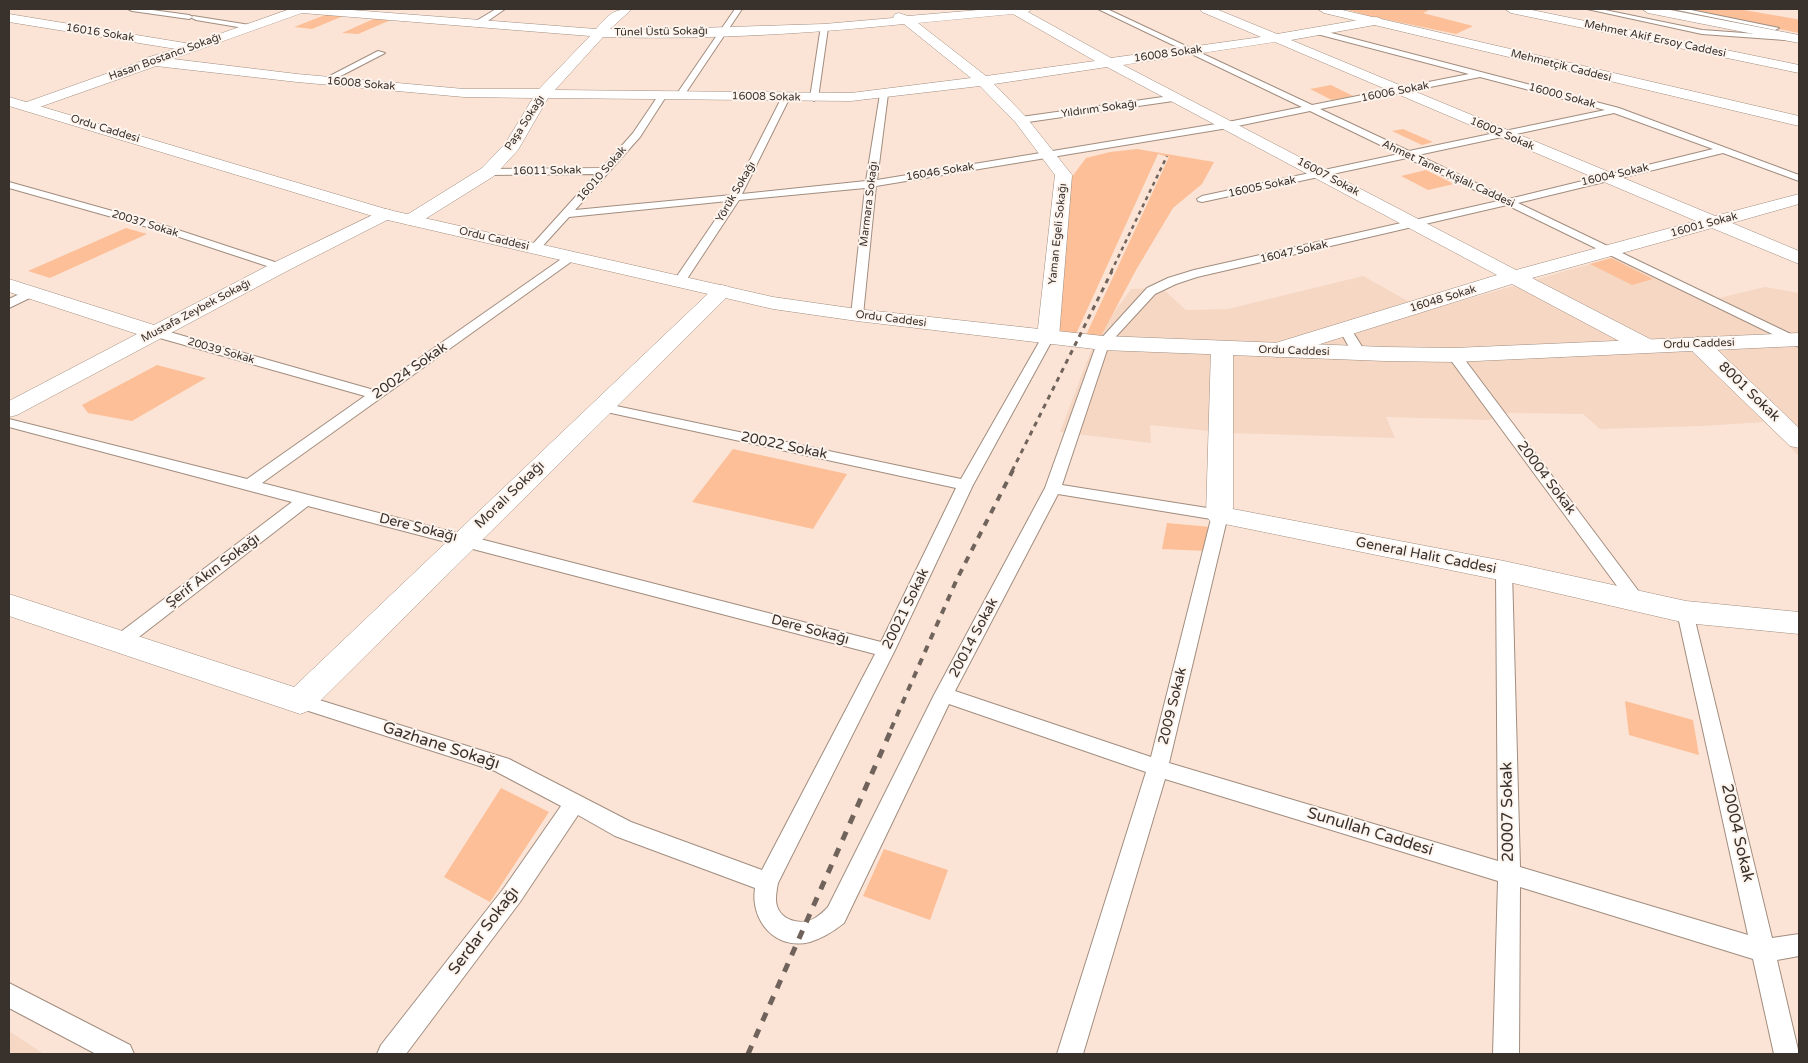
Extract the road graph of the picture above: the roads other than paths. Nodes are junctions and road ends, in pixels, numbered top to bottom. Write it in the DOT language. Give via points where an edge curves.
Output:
graph roads {
  1 [pos="132,9"];
  2 [pos="162,9"];
  3 [pos="296,9"];
  4 [pos="301,9"];
  5 [pos="501,9"];
  6 [pos="626,9"];
  7 [pos="738,9"];
  8 [pos="877,9"];
  9 [pos="1018,9"];
  10 [pos="1102,9"];
  11 [pos="1206,9"];
  12 [pos="1324,9"];
  13 [pos="1511,9"];
  14 [pos="1591,9"];
  15 [pos="1648,9"];
  16 [pos="1676,9"];
  17 [pos="152,12"];
  18 [pos="9,18"];
  19 [pos="908,21"];
  20 [pos="1376,21"];
  21 [pos="1708,21"];
  22 [pos="479,23"];
  23 [pos="250,27"];
  24 [pos="824,28"];
  25 [pos="724,31"];
  26 [pos="1320,32"];
  27 [pos="600,33"];
  28 [pos="1799,33"];
  29 [pos="1724,38"];
  30 [pos="1277,39"];
  31 [pos="1799,39"];
  32 [pos="1691,46"];
  33 [pos="191,47"];
  34 [pos="1189,51"];
  35 [pos="381,53"];
  36 [pos="1760,60"];
  37 [pos="151,62"];
  38 [pos="1109,63"];
  39 [pos="1799,69"];
  40 [pos="1480,74"];
  41 [pos="326,80"];
  42 [pos="983,81"];
  43 [pos="1402,90"];
  44 [pos="543,94"];
  45 [pos="884,94"];
  46 [pos="663,95"];
  47 [pos="680,95"];
  48 [pos="786,97"];
  49 [pos="814,98"];
  50 [pos="1177,98"];
  51 [pos="16,104"];
  52 [pos="1310,108"];
  53 [pos="1616,110"];
  54 [pos="1021,120"];
  55 [pos="1799,121"];
  56 [pos="1228,125"];
  57 [pos="1502,134"];
  58 [pos="1723,150"];
  59 [pos="1406,154"];
  60 [pos="1049,155"];
  61 [pos="605,171"];
  62 [pos="488,172"];
  63 [pos="1322,174"];
  64 [pos="1606,177"];
  65 [pos="1799,178"];
  66 [pos="871,184"];
  67 [pos="9,185"];
  68 [pos="735,198"];
  69 [pos="1202,199"];
  70 [pos="1799,199"];
  71 [pos="1507,201"];
  72 [pos="385,214"];
  73 [pos="567,214"];
  74 [pos="411,220"];
  75 [pos="1714,222"];
  76 [pos="1417,224"];
  77 [pos="535,248"];
  78 [pos="1609,250"];
  79 [pos="571,257"];
  80 [pos="1799,258"];
  81 [pos="280,267"];
  82 [pos="1516,276"];
  83 [pos="679,282"];
  84 [pos="9,285"];
  85 [pos="722,291"];
  86 [pos="32,292"];
  87 [pos="9,304"];
  88 [pos="857,315"];
  89 [pos="1345,329"];
  90 [pos="154,332"];
  91 [pos="1048,337"];
  92 [pos="1797,341"];
  93 [pos="1103,343"];
  94 [pos="1698,344"];
  95 [pos="1644,346"];
  96 [pos="1222,349"];
  97 [pos="1277,350"];
  98 [pos="1359,353"];
  99 [pos="1454,355"];
  100 [pos="376,395"];
  101 [pos="602,407"];
  102 [pos="9,410"];
  103 [pos="9,423"];
  104 [pos="1799,441"];
  105 [pos="249,485"];
  106 [pos="966,485"];
  107 [pos="1053,488"];
  108 [pos="306,500"];
  109 [pos="1220,515"];
  110 [pos="464,540"];
  111 [pos="1504,571"];
  112 [pos="1637,601"];
  113 [pos="9,605"];
  114 [pos="1686,612"];
  115 [pos="1799,623"];
  116 [pos="120,642"];
  117 [pos="886,650"];
  118 [pos="944,695"];
  119 [pos="300,701"];
  120 [pos="1158,768"];
  121 [pos="574,804"];
  122 [pos="1509,874"];
  123 [pos="767,882"];
  124 [pos="1799,944"];
  125 [pos="1764,951"];
  126 [pos="9,995"];
  127 [pos="121,1054"];
  128 [pos="390,1054"];
  129 [pos="1070,1054"];
  130 [pos="1506,1054"];
  131 [pos="1787,1054"];
  1 -- 17 [label="lane"];
  2 -- 17 [label="lane"];
  3 -- 4 [label="street, Tünel Üstü Sokağı"];
  4 -- 22 [label="street, Tünel Üstü Sokağı"];
  4 -- 23 [label="street, Hasan Bostancı Sokağı"];
  5 -- 22 [label="lane"];
  6 -- 27 [label="street, Paşa Sokağı"];
  7 -- 25 [label="lane"];
  8 -- 19 [label="street, Yaman Egeli Sokağı"];
  9 -- 19 [label="street, Tünel Üstü Sokağı"];
  9 -- 38 [label="street, 16007 Sokak"];
  10 -- 34 [label="lane, Ahmet Taner Kışlalı Caddesi"];
  11 -- 30 [label="street, 16002 Sokak"];
  12 -- 20 [label="street, Mehmetçik Caddesi"];
  13 -- 32 [label="street, Mehmet Akif Ersoy Caddesi"];
  14 -- 29 [label="lane"];
  15 -- 21 [label="street"];
  16 -- 28 [label="lane"];
  17 -- 23 [label="lane"];
  18 -- 33 [label="street, 16016 Sokak"];
  19 -- 24 [label="street, Tünel Üstü Sokağı"];
  19 -- 42 [label="street, Yaman Egeli Sokağı"];
  20 -- 26 [label="street, 16008 Sokak"];
  20 -- 55 [label="street, Mehmetçik Caddesi"];
  21 -- 29 [label="street" via="1724,30"];
  21 -- 31 [label="street"];
  22 -- 27 [label="street, Tünel Üstü Sokağı"];
  23 -- 33 [label="street, Hasan Bostancı Sokağı"];
  24 -- 25 [label="street, Tünel Üstü Sokağı"];
  24 -- 49 [label="lane"];
  25 -- 27 [label="street, Tünel Üstü Sokağı"];
  25 -- 47 [label="lane"];
  26 -- 30 [label="street, 16008 Sokak"];
  26 -- 40 [label="lane, 16000 Sokak"];
  27 -- 44 [label="street, Paşa Sokağı"];
  29 -- 31 [label="lane"];
  29 -- 32 [label="street" via="1704,46"];
  30 -- 34 [label="street, 16008 Sokak"];
  30 -- 43 [label="street, 16002 Sokak"];
  31 -- 36 [label="street" via="1753,43 1748,50 1749,55"];
  32 -- 36 [label="street, Mehmet Akif Ersoy Caddesi"];
  33 -- 37 [label="street, Hasan Bostancı Sokağı"];
  34 -- 38 [label="street, 16008 Sokak"];
  34 -- 52 [label="lane, Ahmet Taner Kışlalı Caddesi"];
  35 -- 41 [label="lane"];
  36 -- 39 [label="street, Mehmet Akif Ersoy Caddesi"];
  37 -- 41 [label="street, 16008 Sokak"];
  37 -- 51 [label="street, Hasan Bostancı Sokağı"];
  38 -- 42 [label="street, 16008 Sokak"];
  38 -- 50 [label="street, 16007 Sokak"];
  40 -- 43 [label="lane, 16006 Sokak"];
  40 -- 53 [label="lane, 16000 Sokak"];
  41 -- 44 [label="street, 16008 Sokak" via="464,93"];
  42 -- 45 [label="street, 16008 Sokak"];
  42 -- 54 [label="street, Yaman Egeli Sokağı"];
  43 -- 52 [label="lane, 16006 Sokak"];
  43 -- 57 [label="street, 16002 Sokak"];
  44 -- 46 [label="street, 16008 Sokak"];
  44 -- 62 [label="street, Paşa Sokağı" via="512,147"];
  45 -- 49 [label="street, 16008 Sokak"];
  45 -- 66 [label="lane, Marmara Sokağı"];
  46 -- 47 [label="street, 16008 Sokak"];
  46 -- 61 [label="lane, 16010 Sokak" via="637,135"];
  47 -- 48 [label="street, 16008 Sokak"];
  48 -- 49 [label="street, 16008 Sokak"];
  48 -- 68 [label="lane, Yörük Sokağı"];
  50 -- 54 [label="lane, Yıldırım Sokağı"];
  50 -- 56 [label="street, 16007 Sokak"];
  51 -- 72 [label="street, Ordu Caddesi"];
  52 -- 56 [label="lane, 16046 Sokak"];
  52 -- 59 [label="lane, Ahmet Taner Kışlalı Caddesi"];
  53 -- 57 [label="lane, 16005 Sokak"];
  53 -- 58 [label="lane, 16000 Sokak"];
  54 -- 60 [label="street, Yaman Egeli Sokağı"];
  56 -- 60 [label="lane, 16046 Sokak"];
  56 -- 63 [label="street, 16007 Sokak"];
  57 -- 59 [label="lane, 16005 Sokak"];
  57 -- 64 [label="street, 16002 Sokak"];
  58 -- 64 [label="lane, 16004 Sokak"];
  58 -- 65 [label="lane, 16000 Sokak"];
  59 -- 63 [label="lane, 16005 Sokak"];
  59 -- 71 [label="lane, Ahmet Taner Kışlalı Caddesi"];
  60 -- 66 [label="lane, 16046 Sokak"];
  60 -- 91 [label="street, Yaman Egeli Sokağı" via="1064,175"];
  61 -- 62 [label="lane, 16011 Sokak"];
  61 -- 73 [label="lane, 16010 Sokak"];
  62 -- 74 [label="street, Paşa Sokağı"];
  63 -- 69 [label="lane, 16005 Sokak"];
  63 -- 76 [label="street, 16007 Sokak"];
  64 -- 71 [label="lane, 16004 Sokak"];
  64 -- 75 [label="street, 16002 Sokak"];
  66 -- 68 [label="lane, 16046 Sokak"];
  66 -- 88 [label="lane, Marmara Sokağı"];
  67 -- 81 [label="lane, 20037 Sokak" via="162,228"];
  68 -- 73 [label="lane, 16046 Sokak"];
  68 -- 83 [label="lane, Yörük Sokağı"];
  70 -- 75 [label="street, 16001 Sokak"];
  71 -- 76 [label="lane, 16047 Sokak"];
  71 -- 78 [label="lane, Ahmet Taner Kışlalı Caddesi"];
  72 -- 74 [label="street, Ordu Caddesi"];
  72 -- 81 [label="street, Mustafa Zeybek Sokağı"];
  73 -- 77 [label="lane, 16010 Sokak"];
  74 -- 77 [label="street, Ordu Caddesi"];
  75 -- 78 [label="street, 16001 Sokak"];
  75 -- 80 [label="street, 16002 Sokak"];
  76 -- 82 [label="street, 16007 Sokak"];
  76 -- 93 [label="lane, 16047 Sokak" via="1172,280 1151,291"];
  77 -- 79 [label="street, Ordu Caddesi"];
  78 -- 82 [label="street, 16048 Sokak"];
  78 -- 92 [label="lane, Ahmet Taner Kışlalı Caddesi"];
  79 -- 83 [label="street, Ordu Caddesi"];
  79 -- 100 [label="lane, 20024 Sokak"];
  81 -- 90 [label="street, Mustafa Zeybek Sokağı"];
  82 -- 89 [label="street, 16048 Sokak"];
  82 -- 95 [label="street, 16007 Sokak"];
  83 -- 85 [label="street, Ordu Caddesi"];
  84 -- 86 [label="street, 20039 Sokak"];
  85 -- 88 [label="street, Ordu Caddesi"];
  85 -- 101 [label="street, Moralı Sokağı"];
  86 -- 87 [label="lane"];
  86 -- 90 [label="street, 20039 Sokak"];
  88 -- 91 [label="street, Ordu Caddesi"];
  89 -- 97 [label="street, 16048 Sokak"];
  89 -- 98 [label="lane"];
  90 -- 100 [label="lane, 20039 Sokak"];
  90 -- 102 [label="street, Mustafa Zeybek Sokağı"];
  91 -- 93 [label="street, Ordu Caddesi"];
  91 -- 106 [label="lane, 20021 Sokak"];
  92 -- 94 [label="street, Ordu Caddesi"];
  93 -- 96 [label="street, Ordu Caddesi"];
  93 -- 107 [label="lane, 20014 Sokak"];
  94 -- 95 [label="street, Ordu Caddesi"];
  94 -- 104 [label="street, 8001 Sokak"];
  95 -- 99 [label="street, Ordu Caddesi"];
  96 -- 97 [label="street, Ordu Caddesi"];
  96 -- 109 [label="street, 2009 Sokak"];
  97 -- 98 [label="street, Ordu Caddesi"];
  98 -- 99 [label="street, Ordu Caddesi"];
  99 -- 112 [label="lane, 20004 Sokak"];
  100 -- 105 [label="lane, 20024 Sokak"];
  101 -- 106 [label="lane, 20022 Sokak"];
  101 -- 110 [label="street, Moralı Sokağı"];
  103 -- 105 [label="lane, Dere Sokağı"];
  105 -- 108 [label="lane, Dere Sokağı"];
  106 -- 117 [label="lane, 20021 Sokak"];
  107 -- 109 [label="lane, General Halit Caddesi"];
  107 -- 118 [label="lane, 20014 Sokak"];
  108 -- 110 [label="lane, Dere Sokağı"];
  108 -- 116 [label="lane, Şerif Akın Sokağı"];
  109 -- 111 [label="street, General Halit Caddesi"];
  109 -- 120 [label="lane, 2009 Sokak"];
  110 -- 117 [label="lane, Dere Sokağı"];
  110 -- 119 [label="street, Moralı Sokağı"];
  111 -- 112 [label="street, General Halit Caddesi"];
  111 -- 122 [label="lane, 20007 Sokak"];
  112 -- 114 [label="street, General Halit Caddesi"];
  113 -- 116 [label="street, Gazhane Sokağı"];
  114 -- 115 [label="street, General Halit Caddesi"];
  114 -- 125 [label="lane, 20004 Sokak"];
  116 -- 119 [label="street, Gazhane Sokağı"];
  117 -- 123 [label="lane, 20021 Sokak"];
  118 -- 120 [label="lane, Sunullah Caddesi"];
  118 -- 123 [label="lane, 20014 Sokak" via="836,916 815,931 789,932 777,926 764,906"];
  119 -- 121 [label="lane, Gazhane Sokağı" via="502,765"];
  120 -- 122 [label="lane, Sunullah Caddesi"];
  120 -- 129 [label="lane, 2009 Sokak"];
  121 -- 123 [label="lane, Gazhane Sokağı" via="623,829"];
  121 -- 128 [label="lane, Serdar Sokağı" via="512,895"];
  122 -- 125 [label="lane, Sunullah Caddesi"];
  122 -- 130 [label="lane, 20007 Sokak"];
  124 -- 125 [label="lane, Sunullah Caddesi"];
  125 -- 131 [label="lane, 20004 Sokak"];
  126 -- 127 [label="lane"];
}
